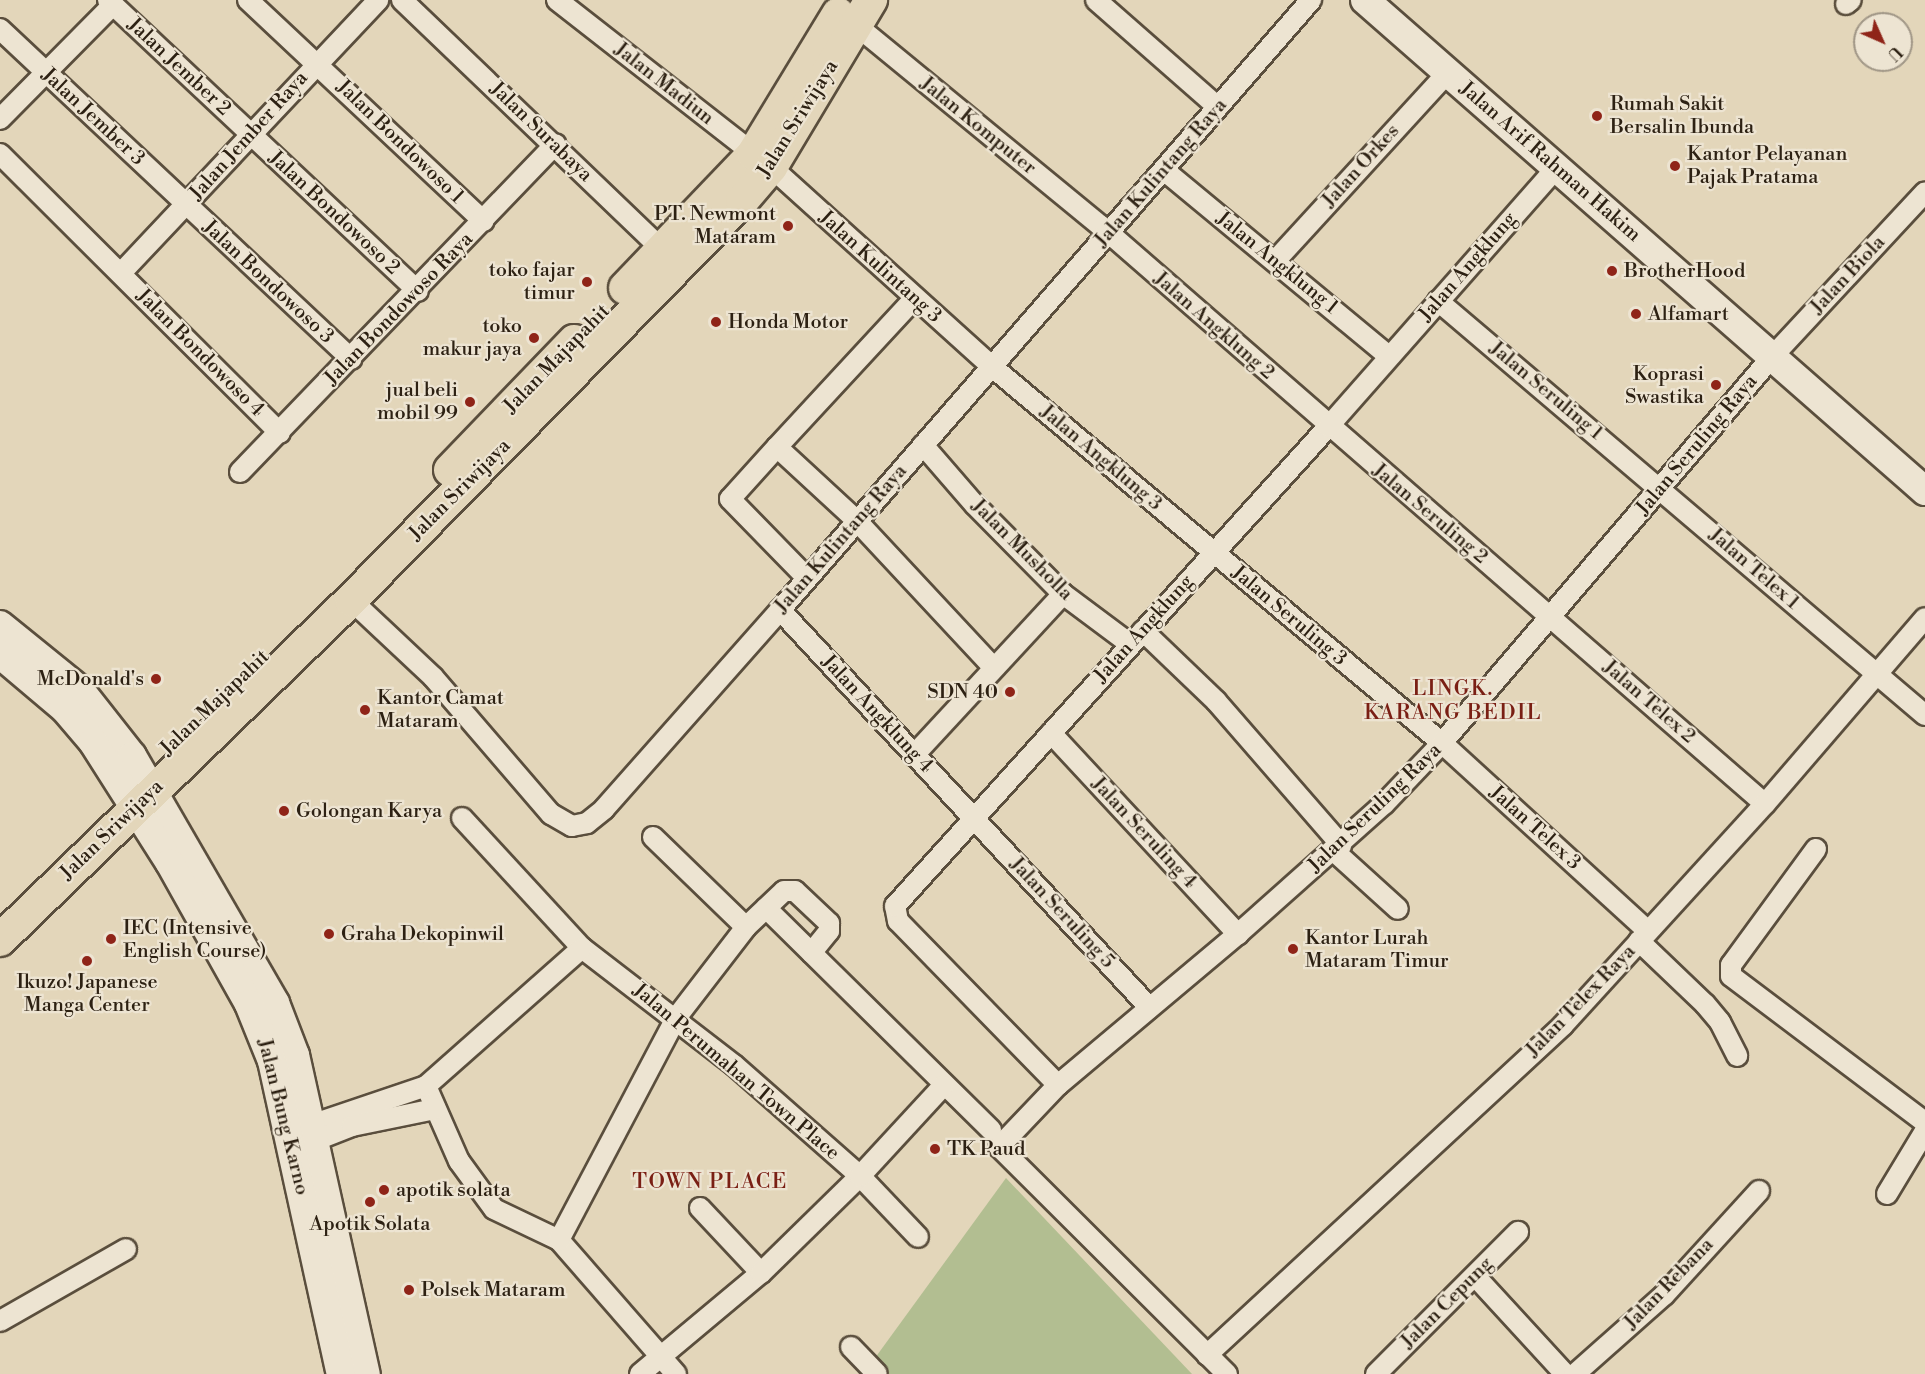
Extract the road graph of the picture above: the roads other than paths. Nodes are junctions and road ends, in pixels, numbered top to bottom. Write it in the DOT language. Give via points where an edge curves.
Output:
graph roads {
  1 [pos="248,0"];
  2 [pos="378,0"];
  3 [pos="402,0"];
  4 [pos="557,0"];
  5 [pos="1096,0"];
  6 [pos="1311,0"];
  7 [pos="1365,0"];
  8 [pos="111,2"];
  9 [pos="848,7"];
  10 [pos="0,29"];
  11 [pos="316,62"];
  12 [pos="44,72"];
  13 [pos="1448,72"];
  14 [pos="1218,107"];
  15 [pos="0,119"];
  16 [pos="250,135"];
  17 [pos="556,144"];
  18 [pos="0,154"];
  19 [pos="762,161"];
  20 [pos="1556,168"];
  21 [pos="1165,171"];
  22 [pos="1925,192"];
  23 [pos="186,205"];
  24 [pos="483,221"];
  25 [pos="1105,230"];
  26 [pos="671,258"];
  27 [pos="1275,261"];
  28 [pos="121,273"];
  29 [pos="418,291"];
  30 [pos="914,299"];
  31 [pos="1438,301"];
  32 [pos="1389,356"];
  33 [pos="1771,358"];
  34 [pos="351,359"];
  35 [pos="990,365"];
  36 [pos="1328,427"];
  37 [pos="280,433"];
  38 [pos="923,446"];
  39 [pos="777,447"];
  40 [pos="240,472"];
  41 [pos="455,481"];
  42 [pos="1657,485"];
  43 [pos="1925,490"];
  44 [pos="856,520"];
  45 [pos="1213,552"];
  46 [pos="807,578"];
  47 [pos="1063,594"];
  48 [pos="351,600"];
  49 [pos="1532,600"];
  50 [pos="780,610"];
  51 [pos="1551,616"];
  52 [pos="1925,618"];
  53 [pos="0,625"];
  54 [pos="1137,637"];
  55 [pos="0,654"];
  56 [pos="994,668"];
  57 [pos="1876,674"];
  58 [pos="1925,715"];
  59 [pos="1421,726"];
  60 [pos="1051,733"];
  61 [pos="1442,743"];
  62 [pos="914,755"];
  63 [pos="139,789"];
  64 [pos="1765,804"];
  65 [pos="462,818"];
  66 [pos="973,818"];
  67 [pos="652,837"];
  68 [pos="1337,848"];
  69 [pos="1816,849"];
  70 [pos="766,908"];
  71 [pos="1398,909"];
  72 [pos="0,915"];
  73 [pos="746,927"];
  74 [pos="1238,934"];
  75 [pos="1643,936"];
  76 [pos="0,940"];
  77 [pos="582,948"];
  78 [pos="811,953"];
  79 [pos="1150,1008"];
  80 [pos="676,1018"];
  81 [pos="1737,1056"];
  82 [pos="283,1058"];
  83 [pos="1058,1085"];
  84 [pos="426,1086"];
  85 [pos="943,1086"];
  86 [pos="435,1108"];
  87 [pos="1925,1122"];
  88 [pos="991,1130"];
  89 [pos="1925,1131"];
  90 [pos="312,1133"];
  91 [pos="860,1176"];
  92 [pos="1759,1191"];
  93 [pos="1887,1194"];
  94 [pos="700,1208"];
  95 [pos="1518,1232"];
  96 [pos="918,1237"];
  97 [pos="559,1240"];
  98 [pos="126,1250"];
  99 [pos="761,1273"];
  100 [pos="1475,1276"];
  101 [pos="0,1321"];
  102 [pos="851,1347"];
  103 [pos="1207,1355"];
  104 [pos="661,1358"];
  105 [pos="351,1363"];
  106 [pos="640,1374"];
  107 [pos="676,1374"];
  108 [pos="877,1374"];
  109 [pos="1227,1374"];
  110 [pos="1376,1374"];
  111 [pos="1565,1374"];
  112 [pos="1575,1374"];
  1 -- 11 [label="street, Jalan Bondowoso 1"];
  2 -- 11 [label="street, Jalan Jember Raya"];
  3 -- 17 [label="street, Jalan Surabaya"];
  4 -- 19 [label="street, Jalan Madiun"];
  5 -- 14 [label="street"];
  6 -- 14 [label="street, Jalan Kulintang Raya"];
  7 -- 13 [label="main road, Jalan Arif Rahman Hakim"];
  8 -- 12 [label="street"];
  8 -- 16 [label="street, Jalan Jember 2"];
  9 -- 19 [label="main road, Jalan Sriwijaya"];
  9 -- 25 [label="street, Jalan Komputer"];
  10 -- 12 [label="street, Jalan Jember 3"];
  11 -- 16 [label="street, Jalan Jember Raya"];
  11 -- 24 [label="street, Jalan Bondowoso 1"];
  12 -- 15 [label="street"];
  12 -- 23 [label="street, Jalan Jember 3"];
  13 -- 20 [label="main road, Jalan Arif Rahman Hakim"];
  13 -- 27 [label="street, Jalan Orkes"];
  14 -- 21 [label="street, Jalan Kulintang Raya"];
  16 -- 23 [label="street, Jalan Jember Raya"];
  16 -- 29 [label="street, Jalan Bondowoso 2"];
  17 -- 24 [label="street, Jalan Bondowoso Raya"];
  17 -- 26 [label="street, Jalan Surabaya"];
  18 -- 28 [label="street, Jalan Bondowoso 4"];
  19 -- 26 [label="main road, Jalan Sriwijaya"];
  19 -- 30 [label="street, Jalan Kulintang 3"];
  20 -- 31 [label="street, Jalan Angklung"];
  20 -- 33 [label="main road, Jalan Arif Rahman Hakim"];
  21 -- 25 [label="street, Jalan Kulintang Raya"];
  21 -- 27 [label="street, Jalan Angklung 1"];
  22 -- 33 [label="street, Jalan Biola"];
  23 -- 28 [label="street, Jalan Jember Raya"];
  23 -- 34 [label="street, Jalan Bondowoso 3"];
  24 -- 29 [label="street, Jalan Bondowoso Raya"];
  25 -- 35 [label="street, Jalan Kulintang Raya"];
  25 -- 36 [label="street, Jalan Angklung 2"];
  26 -- 41 [label="main road, Jalan Sriwijaya"];
  27 -- 32 [label="street, Jalan Angklung 1"];
  28 -- 37 [label="street, Jalan Bondowoso 4" via="170,327"];
  29 -- 34 [label="street, Jalan Bondowoso Raya"];
  30 -- 35 [label="street, Jalan Kulintang 3"];
  30 -- 39 [label="street"];
  31 -- 32 [label="street, Jalan Angklung"];
  31 -- 42 [label="street, Jalan Seruling 1"];
  32 -- 36 [label="street, Jalan Angklung"];
  33 -- 42 [label="street, Jalan Seruling Raya"];
  33 -- 43 [label="main road, Jalan Arif Rahman Hakim"];
  34 -- 37 [label="street, Jalan Bondowoso Raya"];
  35 -- 38 [label="street, Jalan Kulintang Raya"];
  35 -- 45 [label="street, Jalan Angklung 3"];
  36 -- 45 [label="street, Jalan Angklung"];
  36 -- 49 [label="street, Jalan Seruling 2"];
  37 -- 40 [label="street, Jalan Bondowoso Raya"];
  38 -- 44 [label="street, Jalan Kulintang Raya"];
  38 -- 47 [label="street, Jalan Musholla"];
  39 -- 44 [label="street"];
  39 -- 46 [label="street" via="730,500"];
  41 -- 48 [label="main road, Jalan Sriwijaya"];
  41 -- 63 [label="main road, Jalan Majapahit" via="338,586"];
  42 -- 51 [label="street, Jalan Seruling Raya"];
  42 -- 57 [label="street, Jalan Telex 1"];
  44 -- 46 [label="street, Jalan Kulintang Raya"];
  44 -- 56 [label="street"];
  45 -- 54 [label="street, Jalan Angklung"];
  45 -- 59 [label="street, Jalan Seruling 3"];
  46 -- 50 [label="street, Jalan Kulintang Raya"];
  47 -- 54 [label="street, Jalan Musholla"];
  47 -- 56 [label="street"];
  48 -- 50 [label="street, Jalan Kulintang Raya" via="433,677 551,814 572,825 587,823 604,809"];
  48 -- 63 [label="main road, Jalan Sriwijaya"];
  49 -- 51 [label="street, Jalan Telex 2"];
  50 -- 62 [label="street, Jalan Angklung 4"];
  51 -- 61 [label="street, Jalan Seruling Raya"];
  51 -- 64 [label="street, Jalan Telex 2"];
  52 -- 57 [label="street, Jalan Telex Raya"];
  53 -- 63 [label="main road" via="80,690"];
  54 -- 60 [label="street, Jalan Angklung"];
  54 -- 68 [label="street, Jalan Musholla" via="1216,701"];
  55 -- 63 [label="main road, Jalan Bung Karno" via="64,708"];
  56 -- 62 [label="street"];
  57 -- 58 [label="street, Jalan Telex 1"];
  57 -- 64 [label="street, Jalan Telex Raya"];
  59 -- 61 [label="street, Jalan Telex 3"];
  60 -- 66 [label="street, Jalan Angklung"];
  60 -- 74 [label="street, Jalan Seruling 4"];
  61 -- 68 [label="street, Jalan Seruling Raya"];
  61 -- 75 [label="street, Jalan Telex 3"];
  62 -- 66 [label="street, Jalan Angklung 4"];
  63 -- 72 [label="main road, Jalan Majapahit"];
  63 -- 76 [label="main road, Jalan Sriwijaya"];
  63 -- 82 [label="main road, Jalan Bung Karno" via="249,1004"];
  64 -- 75 [label="street, Jalan Telex Raya"];
  65 -- 77 [label="street, Jalan Perumahan Town Place"];
  66 -- 79 [label="street, Jalan Seruling 5"];
  66 -- 83 [label="street, Jalan Angklung" via="897,902 895,916"];
  67 -- 73 [label="street"];
  68 -- 71 [label="street, Jalan Musholla"];
  68 -- 74 [label="street, Jalan Seruling Raya"];
  69 -- 87 [label="street" via="1731,965 1731,976"];
  70 -- 73 [label="street"];
  70 -- 78 [label="street"];
  70 -- 78 [label="street" via="789,890 826,918 829,931"];
  73 -- 80 [label="street"];
  74 -- 79 [label="street, Jalan Seruling Raya"];
  75 -- 81 [label="street, Jalan Telex 3" via="1720,1022"];
  75 -- 103 [label="street, Jalan Telex Raya" via="1563,1025"];
  77 -- 80 [label="street, Jalan Perumahan Town Place"];
  77 -- 84 [label="street"];
  78 -- 85 [label="street"];
  79 -- 83 [label="street, Jalan Seruling Raya"];
  80 -- 91 [label="street, Jalan Perumahan Town Place"];
  80 -- 97 [label="street"];
  82 -- 90 [label="main road"];
  82 -- 105 [label="main road, Jalan Bung Karno"];
  83 -- 103 [label="street, Jalan Seruling Raya" via="999,1147"];
  84 -- 86 [label="street"];
  84 -- 90 [label="street" via="342,1114"];
  85 -- 88 [label="street"];
  85 -- 91 [label="street"];
  86 -- 90 [label="street"];
  86 -- 97 [label="street" via="459,1161 494,1209"];
  89 -- 93 [label="street"];
  90 -- 105 [label="main road"];
  91 -- 96 [label="street, Jalan Perumahan Town Place"];
  91 -- 99 [label="street"];
  92 -- 112 [label="street, Jalan Rebana" via="1664,1295"];
  94 -- 99 [label="street"];
  95 -- 100 [label="street, Jalan Cepung"];
  97 -- 104 [label="street"];
  98 -- 101 [label="street"];
  99 -- 104 [label="street"];
  100 -- 110 [label="street, Jalan Cepung"];
  100 -- 111 [label="street"];
  102 -- 108 [label="street"];
  103 -- 109 [label="street"];
  104 -- 106 [label="street"];
  104 -- 107 [label="street"];
}
